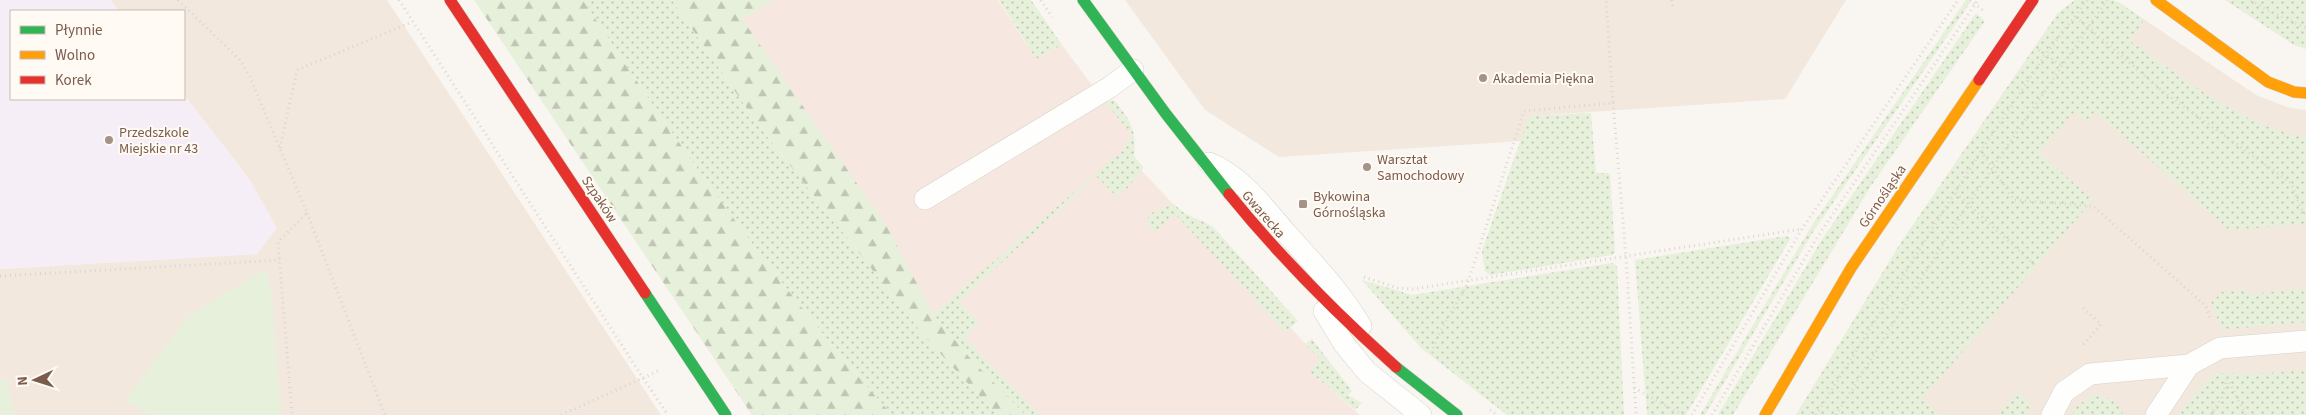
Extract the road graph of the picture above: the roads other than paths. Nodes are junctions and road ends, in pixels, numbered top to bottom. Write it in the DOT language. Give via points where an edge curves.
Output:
graph roads {
  1 [pos="450,0"];
  2 [pos="1083,0"];
  3 [pos="2033,0"];
  4 [pos="2156,0"];
  5 [pos="1133,70"];
  6 [pos="2306,93"];
  7 [pos="1200,160"];
  8 [pos="925,199"];
  9 [pos="1309,287"];
  10 [pos="2306,341"];
  11 [pos="1378,354"];
  12 [pos="2189,365"];
  13 [pos="726,415"];
  14 [pos="1420,415"];
  15 [pos="1457,415"];
  16 [pos="1765,415"];
  17 [pos="2052,415"];
  18 [pos="2156,415"];
  1 -- 13 [label="street, Szpaków"];
  2 -- 5 [label="street, Gwarecka"];
  3 -- 16 [label="street, Górnośląska" via="1851,268"];
  4 -- 6 [label="street" via="2268,82"];
  5 -- 7 [label="street, Gwarecka"];
  5 -- 8 [label="lane"];
  7 -- 9 [label="street, Gwarecka" via="1251,224"];
  7 -- 11 [label="lane" via="1222,168 1249,191 1333,285"];
  9 -- 11 [label="street, Gwarecka"];
  9 -- 14 [label="lane" via="1344,344 1367,372"];
  10 -- 12 [label="lane" via="2220,348"];
  11 -- 15 [label="street, Gwarecka" via="1414,385"];
  12 -- 17 [label="lane" via="2090,374 2064,392"];
  12 -- 18 [label="lane"];
}
